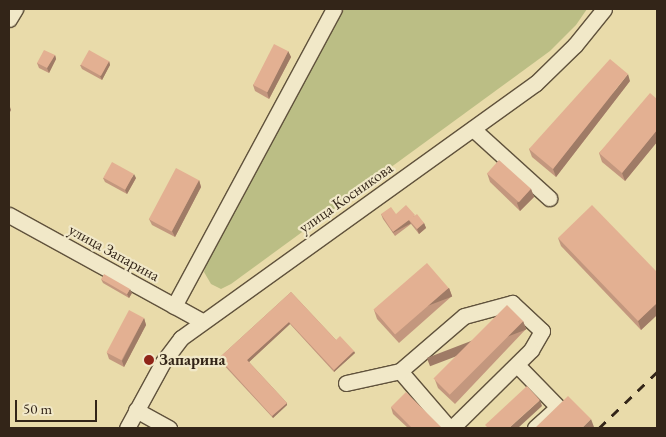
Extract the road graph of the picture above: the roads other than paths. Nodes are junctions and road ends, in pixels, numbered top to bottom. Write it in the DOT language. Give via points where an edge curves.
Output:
graph roads {
  1 [pos="15,9"];
  2 [pos="334,9"];
  3 [pos="604,9"];
  4 [pos="9,19"];
  5 [pos="473,129"];
  6 [pos="549,198"];
  7 [pos="9,215"];
  8 [pos="174,306"];
  9 [pos="202,322"];
  10 [pos="517,365"];
  11 [pos="400,371"];
  12 [pos="346,384"];
  13 [pos="136,410"];
  14 [pos="127,428"];
  15 [pos="169,428"];
  16 [pos="450,428"];
  17 [pos="535,428"];
  1 -- 4 [label="street"];
  2 -- 8 [label="street"];
  3 -- 5 [label="street, улица Косникова" via="551,70"];
  5 -- 6 [label="street"];
  5 -- 9 [label="street, улица Косникова"];
  7 -- 8 [label="street, улица Запарина"];
  8 -- 9 [label="street, улица Запарина"];
  9 -- 13 [label="street, улица Косникова" via="172,349"];
  10 -- 11 [label="street" via="542,331 512,303 464,316"];
  10 -- 16 [label="street"];
  10 -- 17 [label="street" via="558,407"];
  11 -- 12 [label="street"];
  11 -- 16 [label="street"];
  13 -- 14 [label="street, улица Косникова"];
  13 -- 15 [label="street"];
}
